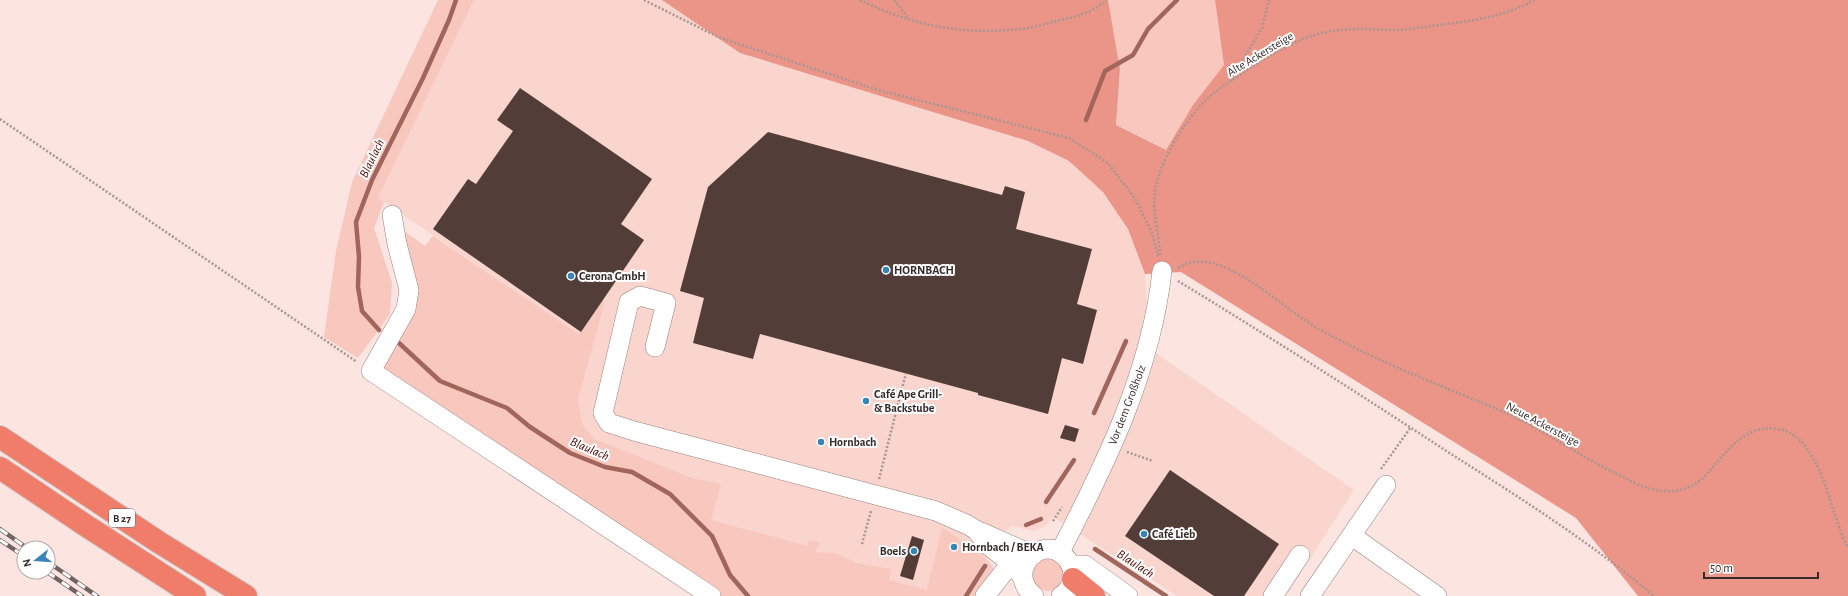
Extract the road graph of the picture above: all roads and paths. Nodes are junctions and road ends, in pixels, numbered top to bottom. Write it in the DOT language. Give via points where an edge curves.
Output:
graph roads {
  1 [pos="644,0"];
  2 [pos="860,0"];
  3 [pos="894,0"];
  4 [pos="1106,0"];
  5 [pos="1269,0"];
  6 [pos="1534,0"];
  7 [pos="909,20"];
  8 [pos="1230,82"];
  9 [pos="0,119"];
  10 [pos="392,215"];
  11 [pos="1162,271"];
  12 [pos="655,347"];
  13 [pos="371,371"];
  14 [pos="906,373"];
  15 [pos="1133,392"];
  16 [pos="0,437"];
  17 [pos="1111,447"];
  18 [pos="1153,461"];
  19 [pos="0,468"];
  20 [pos="1097,478"];
  21 [pos="1386,484"];
  22 [pos="875,495"];
  23 [pos="976,530"];
  24 [pos="1352,536"];
  25 [pos="862,544"];
  26 [pos="1848,548"];
  27 [pos="1033,554"];
  28 [pos="1300,554"];
  29 [pos="1066,573"];
  30 [pos="1024,584"];
  31 [pos="196,596"];
  32 [pos="246,596"];
  33 [pos="711,596"];
  34 [pos="985,596"];
  35 [pos="1094,596"];
  36 [pos="1128,596"];
  37 [pos="1273,596"];
  38 [pos="1310,596"];
  39 [pos="1437,596"];
  40 [pos="1654,596"];
  1 -- 11 [label="path" via="718,37 878,90 1069,138 1108,163 1136,200 1152,233"];
  2 -- 7 [label="path"];
  3 -- 7 [label="path"];
  4 -- 7 [label="path" via="1086,14 1022,29 970,31 942,28"];
  5 -- 8 [label="path" via="1262,28"];
  6 -- 8 [label="path, Alte Ackersteige" via="1499,15 1462,22 1401,30 1342,30 1317,35 1286,46"];
  8 -- 11 [label="path, Alte Ackersteige" via="1214,93 1195,112 1173,146 1157,180 1155,206"];
  9 -- 13 [label="path"];
  10 -- 13 [label="street" via="396,244 409,290 406,309"];
  11 -- 15 [label="street, Vor dem Großholz" via="1147,354"];
  11 -- 26 [label="path, Neue Ackersteige" via="1193,262 1219,265 1247,280 1317,328 1349,345 1528,424 1605,469 1648,488 1680,491 1696,484 1731,446 1742,436 1755,430 1768,428 1791,433 1806,447 1820,470"];
  11 -- 40 [label="path" via="1282,344 1493,481 1626,572"];
  12 -- 22 [label="street" via="666,303 640,296 629,302 603,413 608,423"];
  13 -- 33 [label="street"];
  14 -- 22 [label="path"];
  15 -- 17 [label="street, Vor dem Großholz"];
  15 -- 20 [label="street" via="1120,397 1090,462"];
  16 -- 32 [label="highway, B 27" via="149,536"];
  17 -- 18 [label="path"];
  17 -- 20 [label="street, Vor dem Großholz"];
  19 -- 31 [label="highway, B 27" via="85,526"];
  20 -- 29 [label="street, Vor dem Großholz"];
  21 -- 24 [label="street"];
  22 -- 23 [label="street" via="936,511"];
  22 -- 25 [label="path"];
  23 -- 27 [label="street"];
  23 -- 30 [label="street"];
  24 -- 38 [label="street"];
  24 -- 39 [label="street"];
  27 -- 29 [label="street" via="1047,550"];
  27 -- 30 [label="street" via="1023,568"];
  28 -- 37 [label="street"];
  29 -- 35 [label="highway"];
  29 -- 36 [label="street" via="1085,565"];
  30 -- 34 [label="street"];
}
